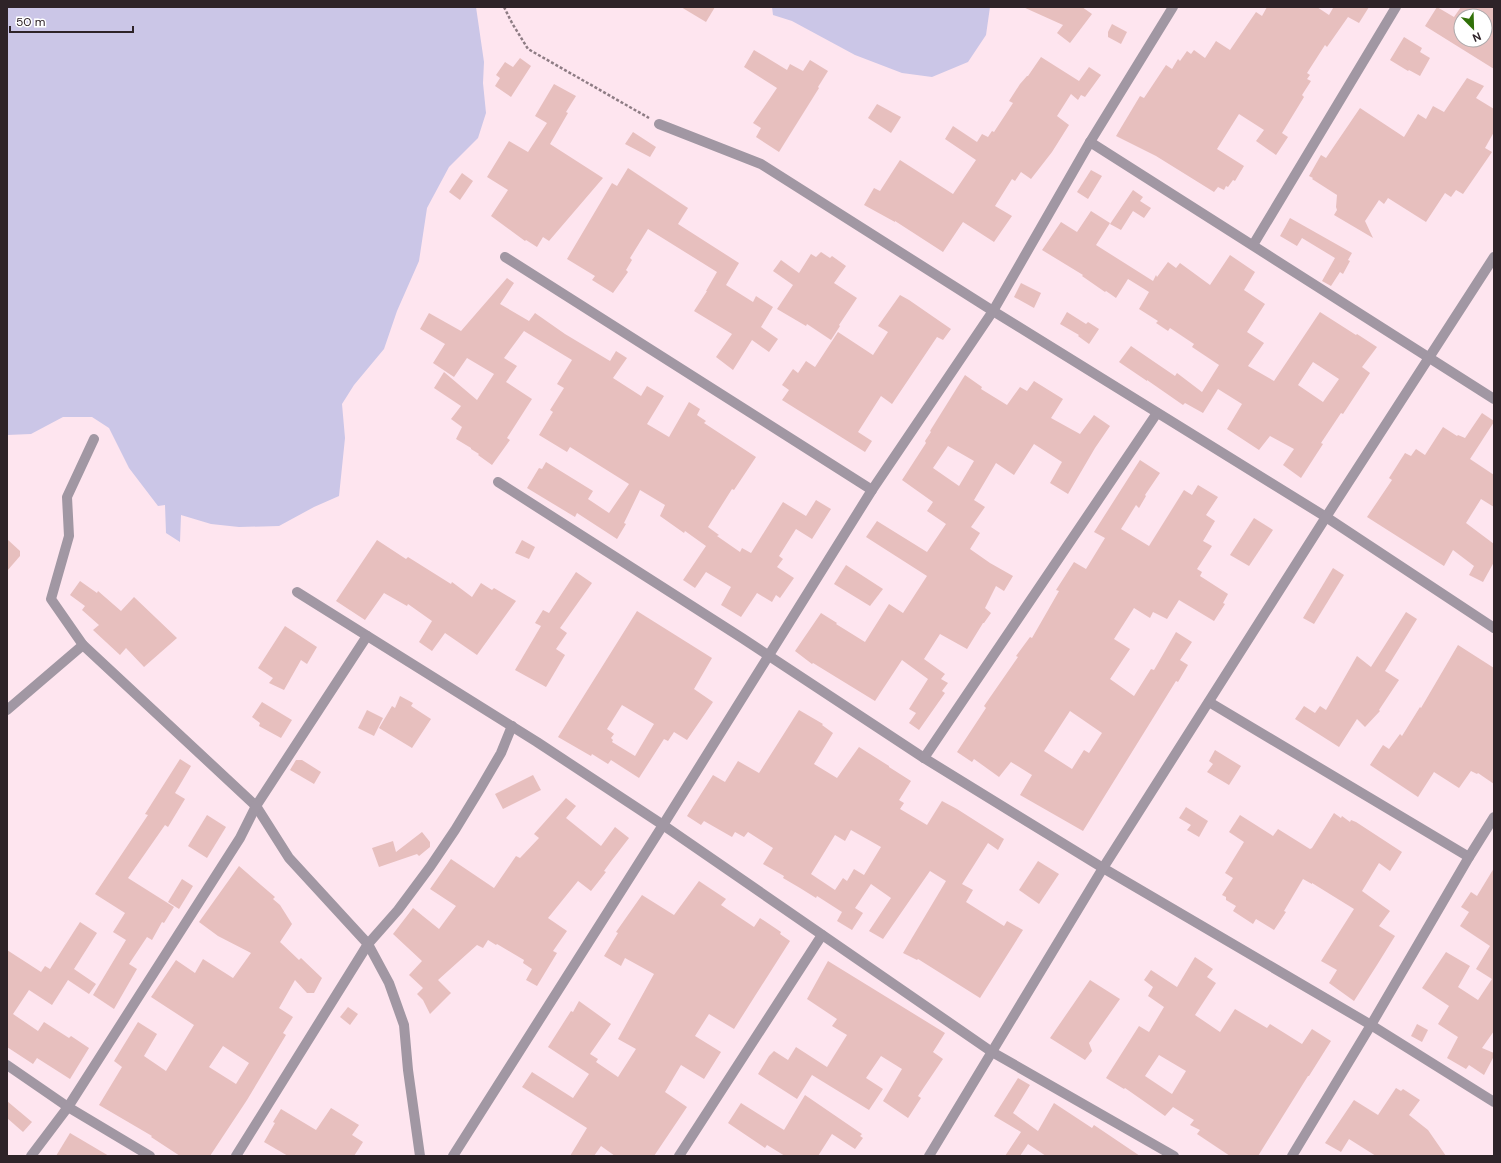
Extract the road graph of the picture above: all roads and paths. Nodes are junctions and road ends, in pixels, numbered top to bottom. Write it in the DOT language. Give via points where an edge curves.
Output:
graph roads {
  1 [pos="504,7"];
  2 [pos="1173,7"];
  3 [pos="1396,7"];
  4 [pos="659,124"];
  5 [pos="1090,142"];
  6 [pos="1253,245"];
  7 [pos="1494,256"];
  8 [pos="505,257"];
  9 [pos="993,311"];
  10 [pos="1429,357"];
  11 [pos="1494,399"];
  12 [pos="1157,413"];
  13 [pos="94,439"];
  14 [pos="498,482"];
  15 [pos="872,490"];
  16 [pos="1326,518"];
  17 [pos="297,592"];
  18 [pos="1494,628"];
  19 [pos="367,636"];
  20 [pos="83,645"];
  21 [pos="769,656"];
  22 [pos="1210,702"];
  23 [pos="7,710"];
  24 [pos="512,726"];
  25 [pos="924,758"];
  26 [pos="256,806"];
  27 [pos="1494,817"];
  28 [pos="663,825"];
  29 [pos="1469,857"];
  30 [pos="1103,868"];
  31 [pos="822,935"];
  32 [pos="368,944"];
  33 [pos="1372,1026"];
  34 [pos="992,1052"];
  35 [pos="7,1065"];
  36 [pos="1494,1102"];
  37 [pos="68,1107"];
  38 [pos="31,1156"];
  39 [pos="150,1156"];
  40 [pos="236,1156"];
  41 [pos="420,1156"];
  42 [pos="453,1156"];
  43 [pos="680,1156"];
  44 [pos="929,1156"];
  45 [pos="1174,1156"];
  46 [pos="1292,1156"];
  1 -- 4 [label="path" via="528,49"];
  2 -- 5 [label="street"];
  3 -- 6 [label="street"];
  4 -- 9 [label="street" via="761,164"];
  5 -- 6 [label="street"];
  5 -- 9 [label="street"];
  6 -- 10 [label="street"];
  7 -- 10 [label="street"];
  8 -- 15 [label="street"];
  9 -- 12 [label="street"];
  9 -- 15 [label="street"];
  10 -- 11 [label="street"];
  10 -- 16 [label="street"];
  12 -- 16 [label="street"];
  12 -- 25 [label="street"];
  13 -- 20 [label="street" via="67,497 69,536 51,599"];
  14 -- 21 [label="street"];
  15 -- 21 [label="street"];
  16 -- 18 [label="street"];
  16 -- 22 [label="street"];
  17 -- 19 [label="street"];
  19 -- 24 [label="street"];
  19 -- 26 [label="street"];
  20 -- 23 [label="street"];
  20 -- 26 [label="street"];
  21 -- 25 [label="street"];
  21 -- 28 [label="street"];
  22 -- 29 [label="street"];
  22 -- 30 [label="street"];
  24 -- 28 [label="street"];
  24 -- 32 [label="street" via="497,759 455,830 398,910"];
  25 -- 30 [label="street"];
  26 -- 32 [label="street" via="289,858"];
  26 -- 37 [label="street" via="240,838"];
  27 -- 29 [label="street"];
  28 -- 31 [label="street"];
  28 -- 42 [label="street"];
  29 -- 33 [label="street"];
  30 -- 33 [label="street"];
  30 -- 34 [label="street"];
  31 -- 34 [label="street"];
  31 -- 43 [label="street"];
  32 -- 40 [label="street"];
  32 -- 41 [label="street" via="389,983 404,1025"];
  33 -- 36 [label="street"];
  33 -- 46 [label="street"];
  34 -- 44 [label="street"];
  34 -- 45 [label="street"];
  35 -- 37 [label="street"];
  37 -- 38 [label="street"];
  37 -- 39 [label="street"];
}
